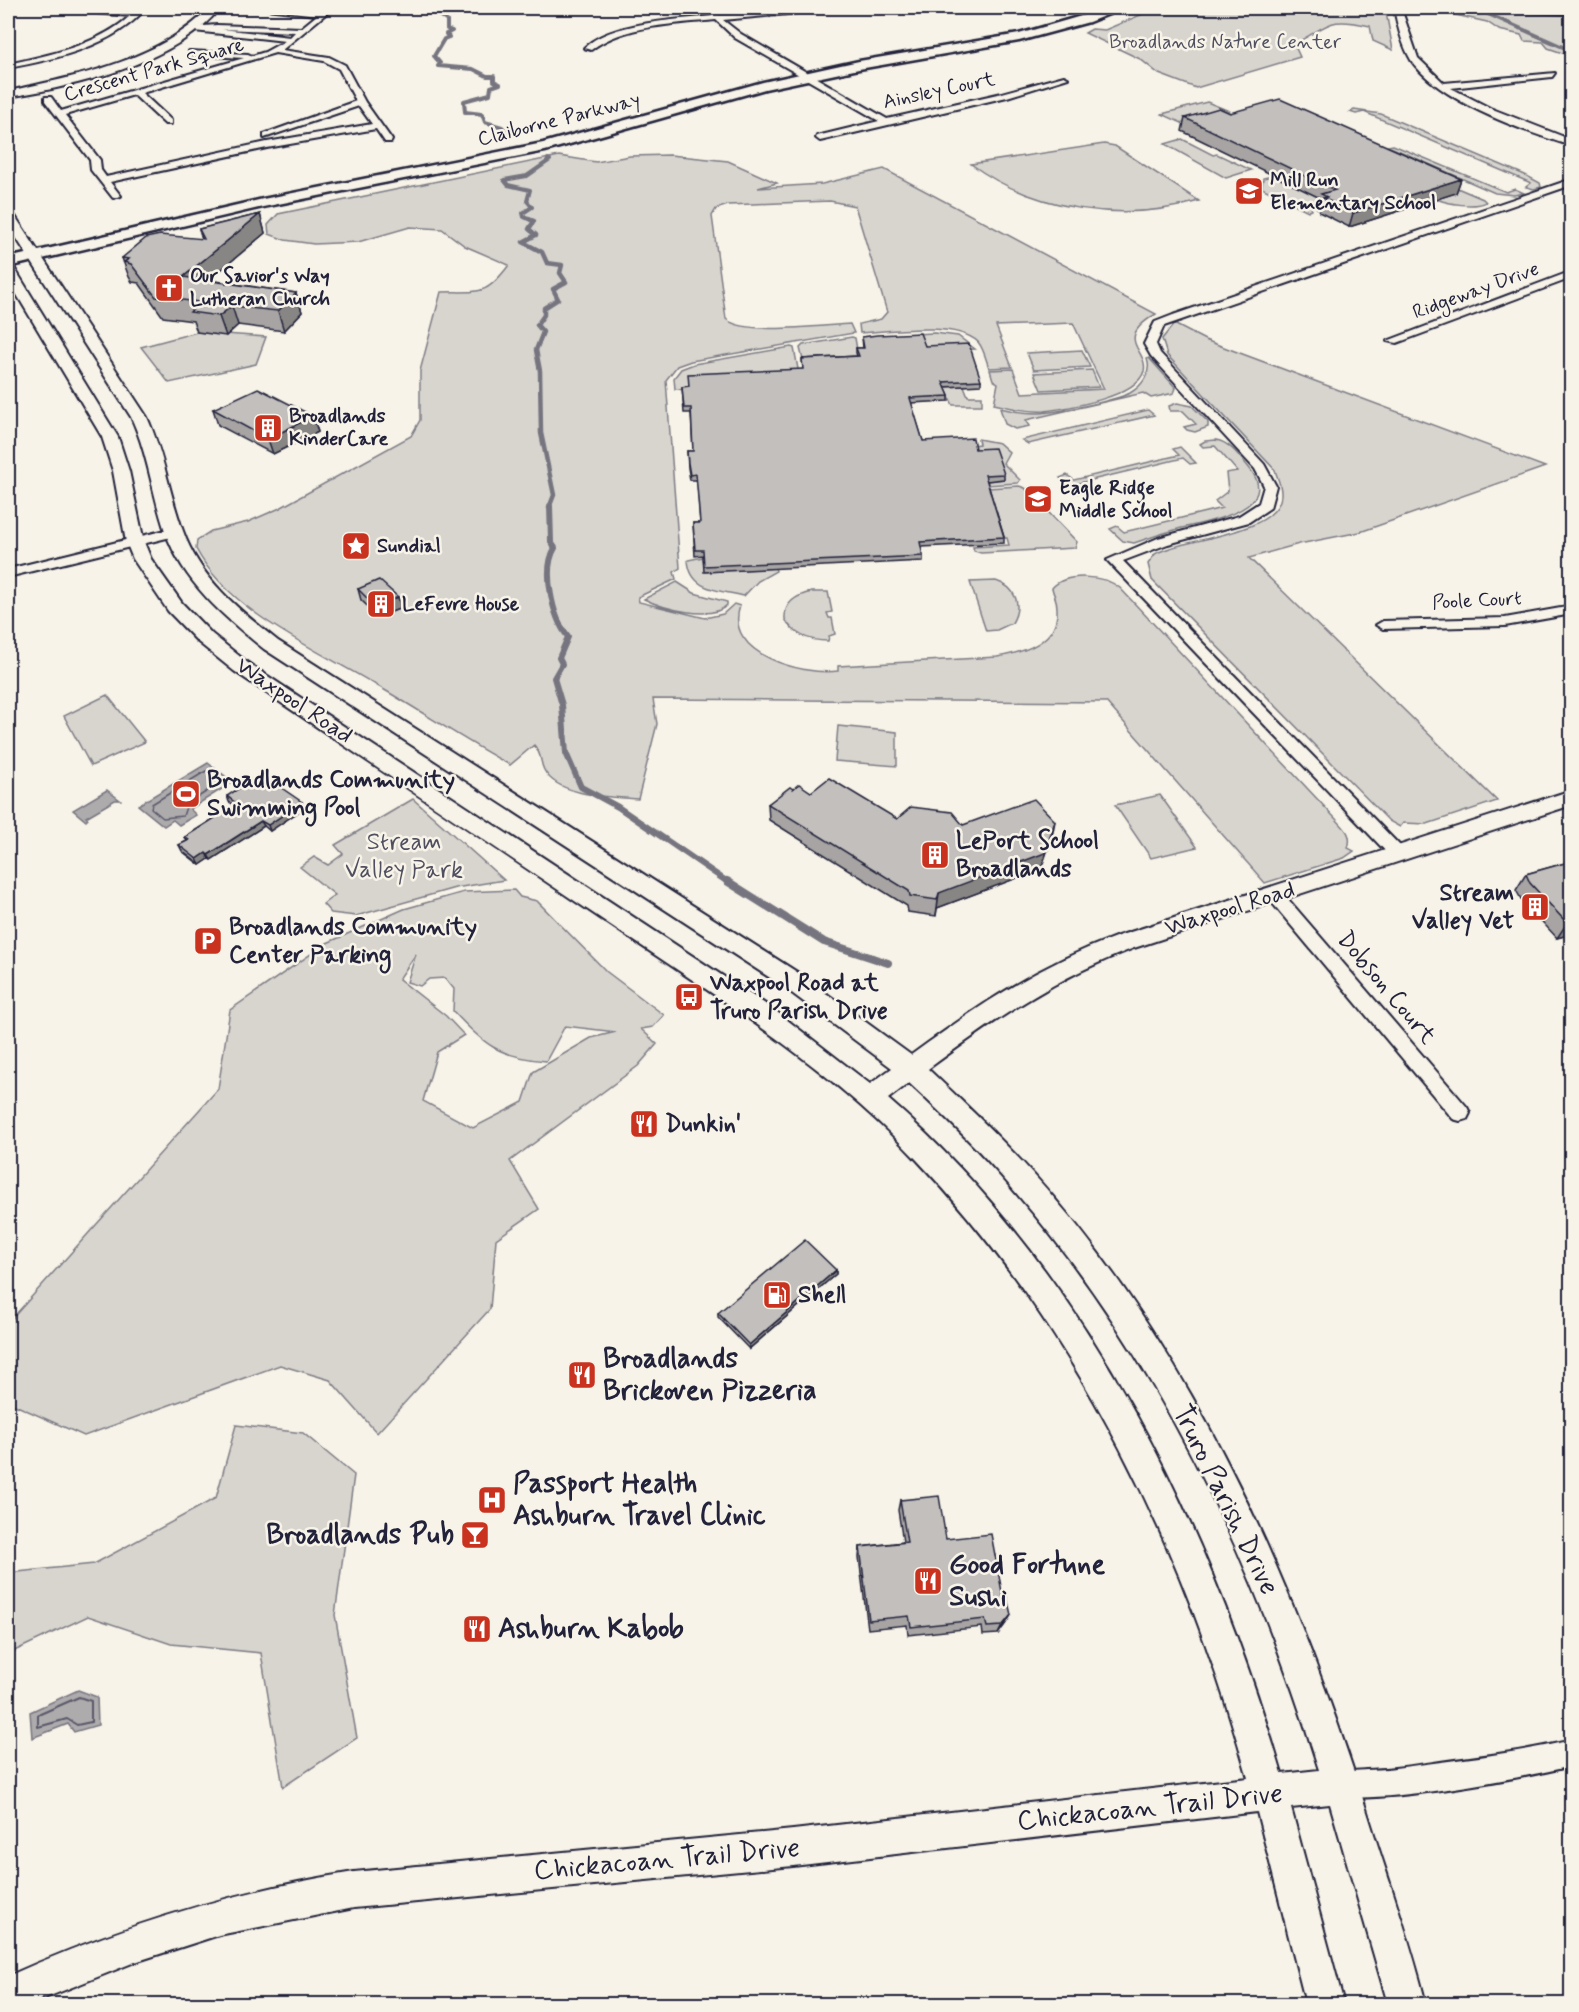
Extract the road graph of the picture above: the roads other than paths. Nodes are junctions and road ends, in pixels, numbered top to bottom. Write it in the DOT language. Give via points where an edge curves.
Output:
graph roads {
  1 [pos="60,8"];
  2 [pos="216,8"];
  3 [pos="262,8"];
  4 [pos="711,8"];
  5 [pos="849,8"];
  6 [pos="1082,8"];
  7 [pos="1118,8"];
  8 [pos="1397,8"];
  9 [pos="293,9"];
  10 [pos="327,10"];
  11 [pos="139,11"];
  12 [pos="718,18"];
  13 [pos="194,29"];
  14 [pos="261,30"];
  15 [pos="302,30"];
  16 [pos="254,36"];
  17 [pos="291,39"];
  18 [pos="588,48"];
  19 [pos="276,51"];
  20 [pos="192,53"];
  21 [pos="258,58"];
  22 [pos="8,66"];
  23 [pos="791,68"];
  24 [pos="1552,75"];
  25 [pos="805,76"];
  26 [pos="1064,78"];
  27 [pos="1443,86"];
  28 [pos="135,92"];
  29 [pos="8,94"];
  30 [pos="48,99"];
  31 [pos="361,102"];
  32 [pos="59,114"];
  33 [pos="884,120"];
  34 [pos="168,122"];
  35 [pos="378,126"];
  36 [pos="820,138"];
  37 [pos="388,140"];
  38 [pos="1572,143"];
  39 [pos="235,152"];
  40 [pos="104,180"];
  41 [pos="1572,182"];
  42 [pos="116,196"];
  43 [pos="8,216"];
  44 [pos="107,225"];
  45 [pos="34,246"];
  46 [pos="8,248"];
  47 [pos="8,263"];
  48 [pos="8,269"];
  49 [pos="1572,274"];
  50 [pos="1393,340"];
  51 [pos="174,532"];
  52 [pos="135,542"];
  53 [pos="8,573"];
  54 [pos="1572,610"];
  55 [pos="1383,625"];
  56 [pos="1572,797"];
  57 [pos="1399,855"];
  58 [pos="1275,895"];
  59 [pos="911,1069"];
  60 [pos="870,1098"];
  61 [pos="1460,1113"];
  62 [pos="1572,1752"];
  63 [pos="1341,1785"];
  64 [pos="1268,1796"];
  65 [pos="8,1995"];
  66 [pos="1325,2004"];
  67 [pos="1407,2004"];
  1 -- 11 [label="street"];
  2 -- 13 [label="street"];
  3 -- 9 [label="street, Crescent Park Square"];
  4 -- 12 [label="street"];
  5 -- 12 [label="street"];
  6 -- 23 [label="main road, Claiborne Parkway" via="992,31"];
  7 -- 25 [label="main road, Claiborne Parkway" via="1019,37"];
  8 -- 27 [label="street" via="1415,59"];
  9 -- 10 [label="street, Crescent Park Square"];
  10 -- 15 [label="street, Crescent Park Square"];
  11 -- 22 [label="street" via="116,30 95,39"];
  12 -- 18 [label="street" via="622,31 594,41"];
  12 -- 23 [label="street" via="738,36"];
  13 -- 14 [label="street"];
  13 -- 16 [label="street"];
  13 -- 29 [label="street" via="125,63"];
  14 -- 15 [label="street"];
  14 -- 16 [label="street"];
  15 -- 17 [label="street, Crescent Park Square"];
  16 -- 17 [label="street"];
  17 -- 19 [label="street, Crescent Park Square"];
  19 -- 21 [label="street, Crescent Park Square"];
  19 -- 31 [label="street" via="326,59 342,67"];
  20 -- 21 [label="street, Crescent Park Square"];
  21 -- 28 [label="street, Crescent Park Square"];
  23 -- 25 [label="street"];
  23 -- 44 [label="main road, Claiborne Parkway" via="549,134"];
  24 -- 27 [label="street"];
  25 -- 33 [label="street"];
  25 -- 45 [label="main road, Claiborne Parkway" via="554,145"];
  26 -- 33 [label="street, Ainsley Court" via="997,97"];
  27 -- 38 [label="street"];
  28 -- 32 [label="street, Crescent Park Square"];
  28 -- 34 [label="street"];
  30 -- 32 [label="street"];
  31 -- 35 [label="street"];
  31 -- 39 [label="street" via="254,141 234,149"];
  32 -- 40 [label="street" via="95,160 96,170"];
  33 -- 36 [label="street, Ainsley Court"];
  35 -- 37 [label="street"];
  35 -- 39 [label="street"];
  39 -- 40 [label="street"];
  40 -- 42 [label="street"];
  41 -- 57 [label="street" via="1177,317 1160,324 1150,344 1260,466 1270,486 1265,505 1244,519 1163,541 1114,560"];
  43 -- 45 [label="street, Waxpool Road"];
  45 -- 46 [label="main road, Claiborne Parkway"];
  45 -- 47 [label="main road, Claiborne Parkway"];
  45 -- 51 [label="street, Waxpool Road" via="152,442"];
  48 -- 52 [label="street, Waxpool Road" via="110,437"];
  49 -- 50 [label="street, Ridgeway Drive"];
  51 -- 52 [label="street"];
  51 -- 59 [label="street, Waxpool Road" via="193,569 215,596 271,645 756,958"];
  52 -- 53 [label="street"];
  52 -- 60 [label="street, Waxpool Road" via="142,559 175,606 205,638 241,667 764,1016"];
  54 -- 55 [label="street, Poole Court" via="1505,622"];
  56 -- 57 [label="street, Waxpool Road"];
  57 -- 58 [label="street, Waxpool Road"];
  58 -- 59 [label="street, Waxpool Road" via="1076,961 996,1006"];
  58 -- 61 [label="street, Dobson Court"];
  59 -- 60 [label="street, Waxpool Road"];
  59 -- 63 [label="street, Truro Parish Drive" via="1009,1166 1054,1220 1154,1363 1197,1435 1279,1610"];
  60 -- 64 [label="street" via="927,1151 979,1210 1033,1279 1090,1364 1138,1450 1193,1569 1233,1673"];
  62 -- 63 [label="street" via="1514,1765"];
  63 -- 64 [label="street, Chickacoan Trail Drive"];
  63 -- 67 [label="street, Truro Parish Drive"];
  64 -- 65 [label="street, Chickacoan Trail Drive" via="286,1900 123,1945"];
  64 -- 66 [label="street"];
}
